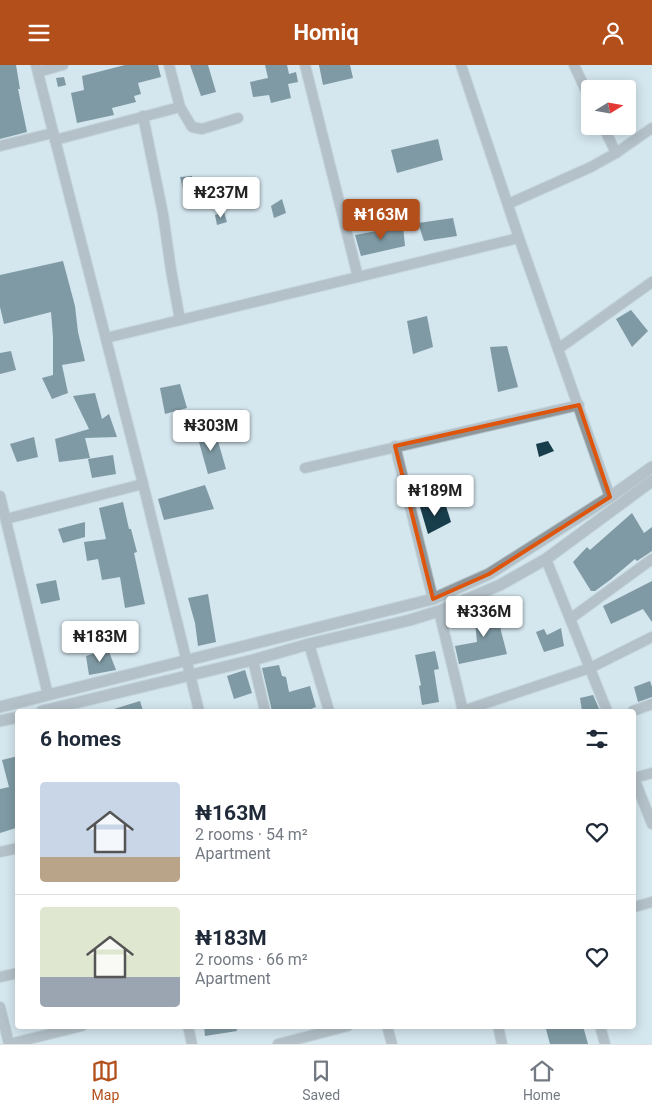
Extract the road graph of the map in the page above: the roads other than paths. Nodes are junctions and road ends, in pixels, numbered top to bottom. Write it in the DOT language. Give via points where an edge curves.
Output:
graph roads {
  1 [pos="63,65"];
  2 [pos="169,65"];
  3 [pos="305,65"];
  4 [pos="461,65"];
  5 [pos="574,65"];
  6 [pos="37,69"];
  7 [pos="581,80"];
  8 [pos="180,107"];
  9 [pos="143,116"];
  10 [pos="238,118"];
  11 [pos="652,128"];
  12 [pos="607,135"];
  13 [pos="54,136"];
  14 [pos="0,146"];
  15 [pos="616,153"];
  16 [pos="508,204"];
  17 [pos="518,238"];
  18 [pos="358,277"];
  19 [pos="652,282"];
  20 [pos="180,320"];
  21 [pos="106,339"];
  22 [pos="558,349"];
  23 [pos="578,405"];
  24 [pos="395,446"];
  25 [pos="652,467"];
  26 [pos="305,468"];
  27 [pos="652,481"];
  28 [pos="143,484"];
  29 [pos="0,496"];
  30 [pos="610,497"];
  31 [pos="6,519"];
  32 [pos="546,559"];
  33 [pos="652,559"];
  34 [pos="433,599"];
  35 [pos="439,611"];
  36 [pos="570,619"];
  37 [pos="652,637"];
  38 [pos="309,644"];
  39 [pos="253,660"];
  40 [pos="188,661"];
  41 [pos="590,668"];
  42 [pos="191,675"];
  43 [pos="48,695"];
  44 [pos="652,704"];
  45 [pos="0,707"];
  46 [pos="50,709"];
  47 [pos="199,709"];
  48 [pos="265,709"];
  49 [pos="328,709"];
  50 [pos="463,709"];
  51 [pos="469,709"];
  52 [pos="606,709"];
  53 [pos="636,710"];
  54 [pos="15,718"];
  55 [pos="0,721"];
  56 [pos="652,773"];
  57 [pos="636,777"];
  58 [pos="636,783"];
  59 [pos="652,823"];
  60 [pos="15,849"];
  61 [pos="0,852"];
  62 [pos="652,902"];
  63 [pos="636,906"];
  64 [pos="15,974"];
  65 [pos="0,977"];
  66 [pos="0,1007"];
  67 [pos="70,1029"];
  68 [pos="189,1029"];
  69 [pos="334,1029"];
  70 [pos="388,1029"];
  71 [pos="499,1029"];
  72 [pos="601,1029"];
  73 [pos="9,1044"];
  74 [pos="192,1044"];
  75 [pos="278,1044"];
  76 [pos="392,1044"];
  77 [pos="502,1044"];
  78 [pos="605,1044"];
  1 -- 6 [label="street"];
  2 -- 8 [label="street"];
  3 -- 18 [label="street"];
  4 -- 16 [label="street"];
  5 -- 7 [label="street"];
  6 -- 13 [label="street"];
  8 -- 9 [label="street"];
  8 -- 10 [label="street" via="192,127 202,129"];
  9 -- 13 [label="street"];
  9 -- 20 [label="street"];
  11 -- 15 [label="street"];
  12 -- 15 [label="street"];
  13 -- 14 [label="street"];
  13 -- 21 [label="street"];
  15 -- 16 [label="street"];
  16 -- 17 [label="street"];
  17 -- 18 [label="street"];
  17 -- 22 [label="street"];
  18 -- 20 [label="street"];
  19 -- 22 [label="street"];
  20 -- 21 [label="street"];
  21 -- 28 [label="street"];
  22 -- 23 [label="street"];
  23 -- 24 [label="street"];
  23 -- 30 [label="street"];
  24 -- 26 [label="street"];
  24 -- 34 [label="street"];
  25 -- 30 [label="street"];
  27 -- 32 [label="street"];
  28 -- 31 [label="street"];
  28 -- 40 [label="street"];
  29 -- 31 [label="street"];
  30 -- 34 [label="street" via="489,575"];
  31 -- 43 [label="street"];
  32 -- 35 [label="street" via="500,585"];
  32 -- 36 [label="street"];
  33 -- 36 [label="street"];
  34 -- 40 [label="street"];
  35 -- 38 [label="street"];
  35 -- 50 [label="street"];
  36 -- 41 [label="street"];
  37 -- 41 [label="street"];
  38 -- 39 [label="street"];
  38 -- 49 [label="street"];
  39 -- 42 [label="street"];
  39 -- 48 [label="street"];
  40 -- 42 [label="street"];
  40 -- 43 [label="street"];
  41 -- 51 [label="street"];
  41 -- 52 [label="street"];
  42 -- 46 [label="street"];
  42 -- 47 [label="street"];
  43 -- 45 [label="street"];
  44 -- 53 [label="street"];
  54 -- 55 [label="street"];
  56 -- 57 [label="street"];
  58 -- 59 [label="street"];
  60 -- 61 [label="street"];
  62 -- 63 [label="street"];
  64 -- 65 [label="street"];
  66 -- 73 [label="street"];
  67 -- 73 [label="street"];
  68 -- 74 [label="street"];
  69 -- 75 [label="street"];
  70 -- 76 [label="street"];
  71 -- 77 [label="street"];
  72 -- 78 [label="street"];
}
